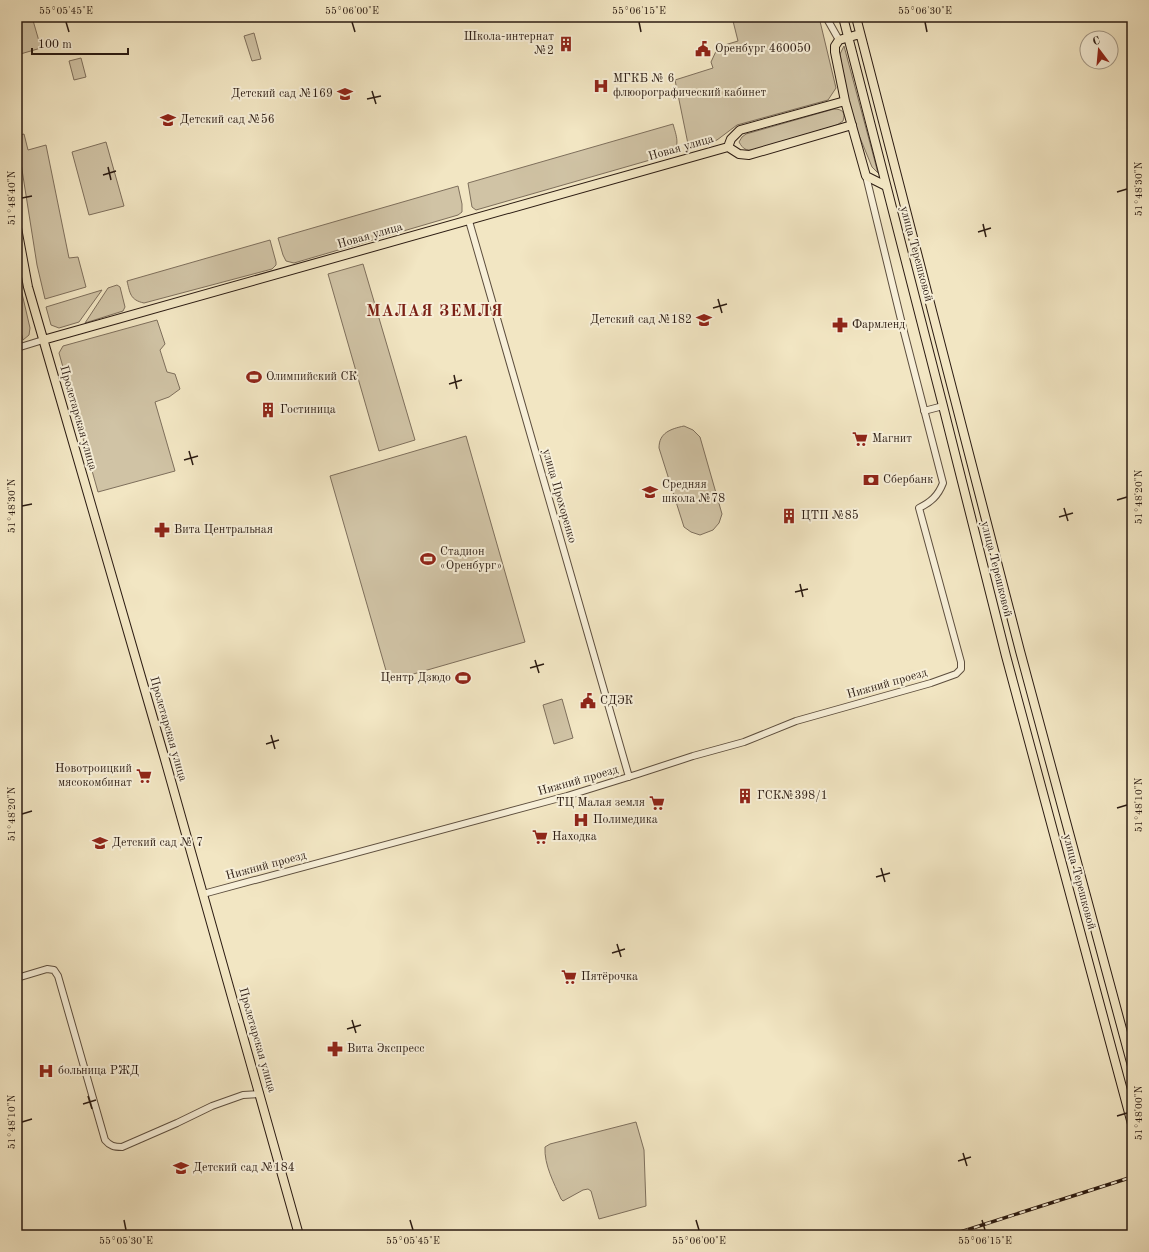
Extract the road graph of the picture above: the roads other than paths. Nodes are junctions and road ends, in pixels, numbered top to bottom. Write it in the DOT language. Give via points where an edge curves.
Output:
graph roads {
  1 [pos="826,17"];
  2 [pos="843,17"];
  3 [pos="856,17"];
  4 [pos="860,34"];
  5 [pos="848,37"];
  6 [pos="839,40"];
  7 [pos="845,101"];
  8 [pos="852,126"];
  9 [pos="728,147"];
  10 [pos="866,176"];
  11 [pos="886,186"];
  12 [pos="469,221"];
  13 [pos="17,228"];
  14 [pos="932,312"];
  15 [pos="920,316"];
  16 [pos="43,340"];
  17 [pos="17,348"];
  18 [pos="943,406"];
  19 [pos="924,411"];
  20 [pos="629,777"];
  21 [pos="203,894"];
  22 [pos="17,978"];
  23 [pos="1132,1066"];
  24 [pos="260,1094"];
  25 [pos="1132,1124"];
  26 [pos="299,1235"];
  1 -- 6 [label="street"];
  2 -- 5 [label="main road, улица Терешковой"];
  3 -- 4 [label="main road, улица Терешковой"];
  4 -- 5 [label="main road"];
  4 -- 14 [label="main road, улица Терешковой"];
  5 -- 6 [label="main road"];
  5 -- 11 [label="main road, улица Терешковой"];
  6 -- 7 [label="main road" via="835,52"];
  7 -- 8 [label="main road"];
  7 -- 9 [label="main road, Новая улица" via="740,130 731,139"];
  8 -- 9 [label="main road, Новая улица" via="748,155 740,154"];
  8 -- 10 [label="main road"];
  9 -- 12 [label="main road, Новая улица"];
  10 -- 11 [label="main road"];
  10 -- 19 [label="street"];
  11 -- 15 [label="main road, улица Терешковой"];
  12 -- 16 [label="main road, Новая улица"];
  12 -- 20 [label="street, улица Прохоренко"];
  13 -- 16 [label="main road, Пролетарская улица" via="28,287"];
  14 -- 15 [label="main road" via="925,317"];
  14 -- 23 [label="main road, улица Терешковой"];
  15 -- 18 [label="main road, улица Терешковой"];
  16 -- 17 [label="street, Новая улица"];
  16 -- 21 [label="main road, Пролетарская улица"];
  18 -- 19 [label="street"];
  18 -- 25 [label="main road, улица Терешковой" via="1029,744"];
  19 -- 20 [label="street, Нижний проезд" via="943,483 929,503 919,508 961,669 956,674 931,683 796,721 744,742"];
  20 -- 21 [label="street, Нижний проезд"];
  21 -- 24 [label="main road, Пролетарская улица"];
  22 -- 24 [label="street" via="47,969 54,970 58,976 105,1140 109,1145 122,1147 212,1106 243,1096"];
  24 -- 26 [label="main road, Пролетарская улица"];
}
